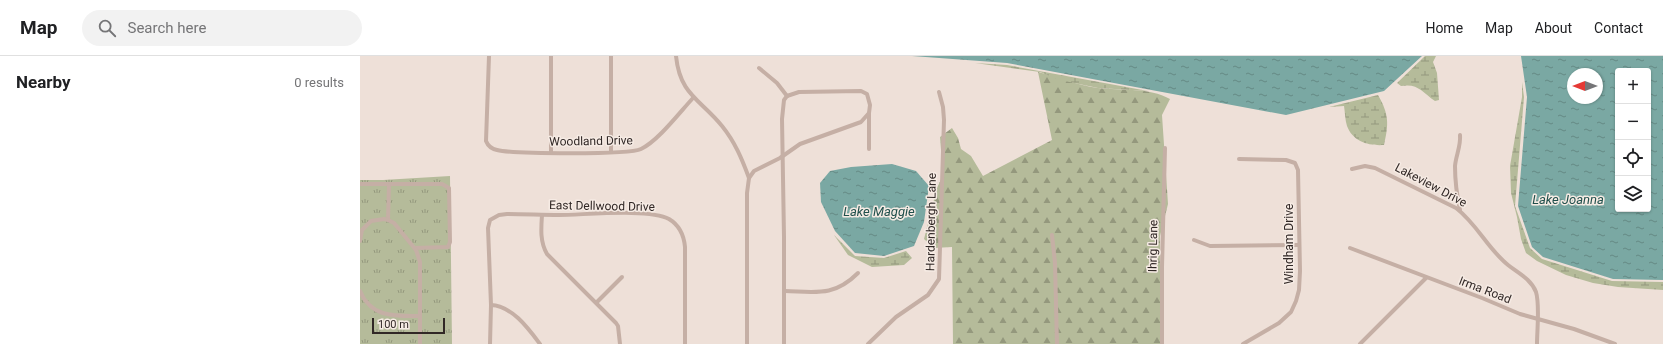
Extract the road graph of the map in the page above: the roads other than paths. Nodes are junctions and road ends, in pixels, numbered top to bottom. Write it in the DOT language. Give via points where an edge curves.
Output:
graph roads {
  1 [pos="489,56"];
  2 [pos="551,56"];
  3 [pos="611,56"];
  4 [pos="676,56"];
  5 [pos="759,68"];
  6 [pos="939,92"];
  7 [pos="787,96"];
  8 [pos="693,98"];
  9 [pos="869,113"];
  10 [pos="1460,135"];
  11 [pos="1165,148"];
  12 [pos="869,149"];
  13 [pos="551,152"];
  14 [pos="611,152"];
  15 [pos="783,155"];
  16 [pos="1239,159"];
  17 [pos="1352,169"];
  18 [pos="749,178"];
  19 [pos="360,184"];
  20 [pos="388,185"];
  21 [pos="1460,211"];
  22 [pos="542,215"];
  23 [pos="388,220"];
  24 [pos="1052,235"];
  25 [pos="360,240"];
  26 [pos="1194,240"];
  27 [pos="1299,245"];
  28 [pos="415,248"];
  29 [pos="1350,248"];
  30 [pos="858,273"];
  31 [pos="622,277"];
  32 [pos="1426,278"];
  33 [pos="360,291"];
  34 [pos="785,291"];
  35 [pos="597,302"];
  36 [pos="491,305"];
  37 [pos="420,316"];
  38 [pos="1537,319"];
  39 [pos="420,344"];
  40 [pos="490,344"];
  41 [pos="540,344"];
  42 [pos="620,344"];
  43 [pos="685,344"];
  44 [pos="747,344"];
  45 [pos="784,344"];
  46 [pos="868,344"];
  47 [pos="1057,344"];
  48 [pos="1162,344"];
  49 [pos="1243,344"];
  50 [pos="1360,344"];
  51 [pos="1537,344"];
  52 [pos="1615,344"];
  1 -- 13 [label="street, Woodland Drive" via="487,143 492,148 507,152"];
  2 -- 13 [label="street"];
  3 -- 14 [label="street"];
  4 -- 8 [label="street" via="681,80"];
  5 -- 7 [label="street" via="777,83"];
  6 -- 46 [label="street, Hardenbergh Lane" via="944,120 939,279 928,295 896,317"];
  7 -- 9 [label="street" via="799,92 861,91 869,97"];
  7 -- 15 [label="street" via="782,116"];
  8 -- 14 [label="street, Woodland Drive" via="658,136 643,148 631,152"];
  8 -- 18 [label="street" via="711,114 730,137"];
  9 -- 12 [label="street"];
  9 -- 15 [label="street" via="861,122 800,144"];
  10 -- 21 [label="street" via="1455,168"];
  11 -- 48 [label="street, Ihrig Lane"];
  13 -- 14 [label="street, Woodland Drive"];
  15 -- 18 [label="street" via="754,171"];
  15 -- 34 [label="street"];
  16 -- 27 [label="street, Windham Drive" via="1286,160 1296,165"];
  17 -- 21 [label="street, Lakeview Drive" via="1365,166 1375,168"];
  18 -- 44 [label="street"];
  19 -- 20 [label="street"];
  20 -- 23 [label="street"];
  20 -- 28 [label="street" via="442,184 449,188 448,247"];
  21 -- 38 [label="street, Lakeview Drive" via="1501,259 1530,283 1537,298"];
  22 -- 35 [label="street" via="542,243 547,254"];
  22 -- 36 [label="street, East Dellwood Drive" via="508,214 490,220 488,228"];
  22 -- 43 [label="street, East Dellwood Drive" via="662,216 674,223 684,240"];
  23 -- 25 [label="street" via="371,222 362,230"];
  23 -- 28 [label="street" via="394,223"];
  24 -- 47 [label="street"];
  26 -- 27 [label="street" via="1210,246"];
  27 -- 49 [label="street, Windham Drive" via="1299,290 1294,307 1280,324"];
  28 -- 37 [label="street" via="420,262"];
  29 -- 32 [label="street, Irma Road"];
  30 -- 34 [label="street" via="844,286 830,291"];
  31 -- 35 [label="street"];
  32 -- 38 [label="street, Irma Road"];
  32 -- 50 [label="street"];
  33 -- 37 [label="street" via="365,302 388,315"];
  34 -- 45 [label="street"];
  35 -- 42 [label="street" via="618,326"];
  36 -- 40 [label="street"];
  36 -- 41 [label="street" via="501,306 512,313"];
  37 -- 39 [label="street"];
  38 -- 51 [label="street, Lakeview Drive"];
  38 -- 52 [label="street, Irma Road"];
}
